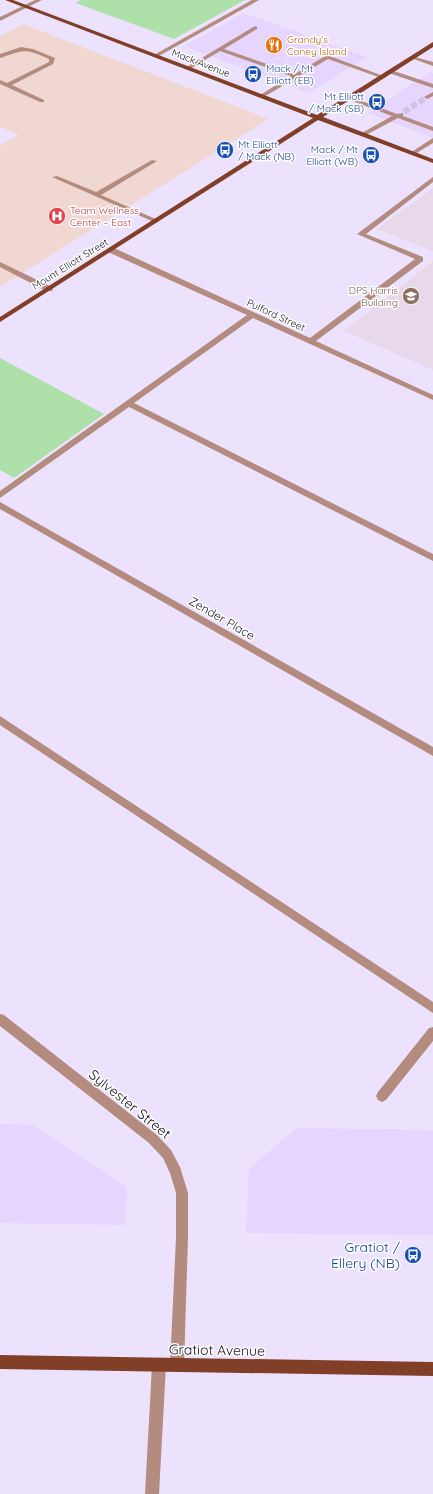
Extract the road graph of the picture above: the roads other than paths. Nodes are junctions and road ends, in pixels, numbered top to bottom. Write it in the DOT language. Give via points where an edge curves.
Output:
graph roads {
  1 [pos="8,0"];
  2 [pos="39,0"];
  3 [pos="256,0"];
  4 [pos="25,7"];
  5 [pos="0,19"];
  6 [pos="256,28"];
  7 [pos="433,44"];
  8 [pos="219,49"];
  9 [pos="0,56"];
  10 [pos="155,56"];
  11 [pos="413,57"];
  12 [pos="433,64"];
  13 [pos="188,68"];
  14 [pos="391,72"];
  15 [pos="296,76"];
  16 [pos="383,77"];
  17 [pos="0,82"];
  18 [pos="8,85"];
  19 [pos="433,86"];
  20 [pos="262,96"];
  21 [pos="349,98"];
  22 [pos="42,101"];
  23 [pos="401,114"];
  24 [pos="319,118"];
  25 [pos="433,129"];
  26 [pos="362,135"];
  27 [pos="433,140"];
  28 [pos="414,154"];
  29 [pos="154,161"];
  30 [pos="433,161"];
  31 [pos="55,177"];
  32 [pos="433,179"];
  33 [pos="96,194"];
  34 [pos="156,221"];
  35 [pos="111,250"];
  36 [pos="0,264"];
  37 [pos="49,289"];
  38 [pos="252,315"];
  39 [pos="0,320"];
  40 [pos="310,342"];
  41 [pos="433,398"];
  42 [pos="128,403"];
  43 [pos="0,495"];
  44 [pos="0,505"];
  45 [pos="433,558"];
  46 [pos="0,720"];
  47 [pos="433,752"];
  48 [pos="433,1008"];
  49 [pos="0,1019"];
  50 [pos="433,1032"];
  51 [pos="382,1096"];
  52 [pos="0,1362"];
  53 [pos="159,1365"];
  54 [pos="177,1365"];
  55 [pos="433,1369"];
  56 [pos="152,1494"];
  1 -- 4 [label="main road, Mack Avenue"];
  2 -- 4 [label="street"];
  3 -- 10 [label="street"];
  4 -- 5 [label="street"];
  4 -- 10 [label="main road, Mack Avenue"];
  6 -- 8 [label="street"];
  7 -- 11 [label="main road, Mount Elliott Street"];
  8 -- 13 [label="street"];
  8 -- 15 [label="street"];
  9 -- 18 [label="street" via="15,49 27,48 52,58 51,63"];
  10 -- 13 [label="main road, Mack Avenue"];
  11 -- 12 [label="street"];
  11 -- 14 [label="main road, Mount Elliott Street"];
  13 -- 20 [label="main road, Mack Avenue"];
  14 -- 16 [label="main road, Mount Elliott Street"];
  14 -- 19 [label="street"];
  15 -- 16 [label="street" via="327,57"];
  15 -- 20 [label="street"];
  16 -- 21 [label="main road, Mount Elliott Street"];
  17 -- 18 [label="street"];
  18 -- 22 [label="street"];
  20 -- 24 [label="main road, Mack Avenue"];
  21 -- 23 [label="street"];
  21 -- 24 [label="main road, Mount Elliott Street"];
  23 -- 25 [label="street"];
  23 -- 26 [label="street"];
  24 -- 26 [label="main road, Mack Avenue"];
  24 -- 34 [label="main road, Mount Elliott Street"];
  26 -- 28 [label="main road, Mack Avenue"];
  27 -- 28 [label="street"];
  28 -- 30 [label="main road, Mack Avenue"];
  29 -- 33 [label="street"];
  31 -- 33 [label="street"];
  32 -- 40 [label="street" via="361,234 420,259"];
  33 -- 34 [label="street"];
  34 -- 35 [label="main road, Mount Elliott Street"];
  35 -- 37 [label="main road, Mount Elliott Street"];
  35 -- 38 [label="street, Pulford Street"];
  36 -- 37 [label="street"];
  37 -- 39 [label="main road, Mount Elliott Street"];
  38 -- 40 [label="street, Pulford Street"];
  38 -- 42 [label="street"];
  40 -- 41 [label="street, Pulford Street"];
  42 -- 43 [label="street"];
  42 -- 45 [label="street"];
  44 -- 47 [label="street, Zender Place"];
  46 -- 48 [label="street"];
  49 -- 54 [label="street, Sylvester Street" via="153,1139 173,1165 182,1193"];
  50 -- 51 [label="street"];
  52 -- 53 [label="main road, Gratiot Avenue"];
  53 -- 54 [label="main road, Gratiot Avenue"];
  53 -- 56 [label="street"];
  54 -- 55 [label="main road, Gratiot Avenue"];
}
